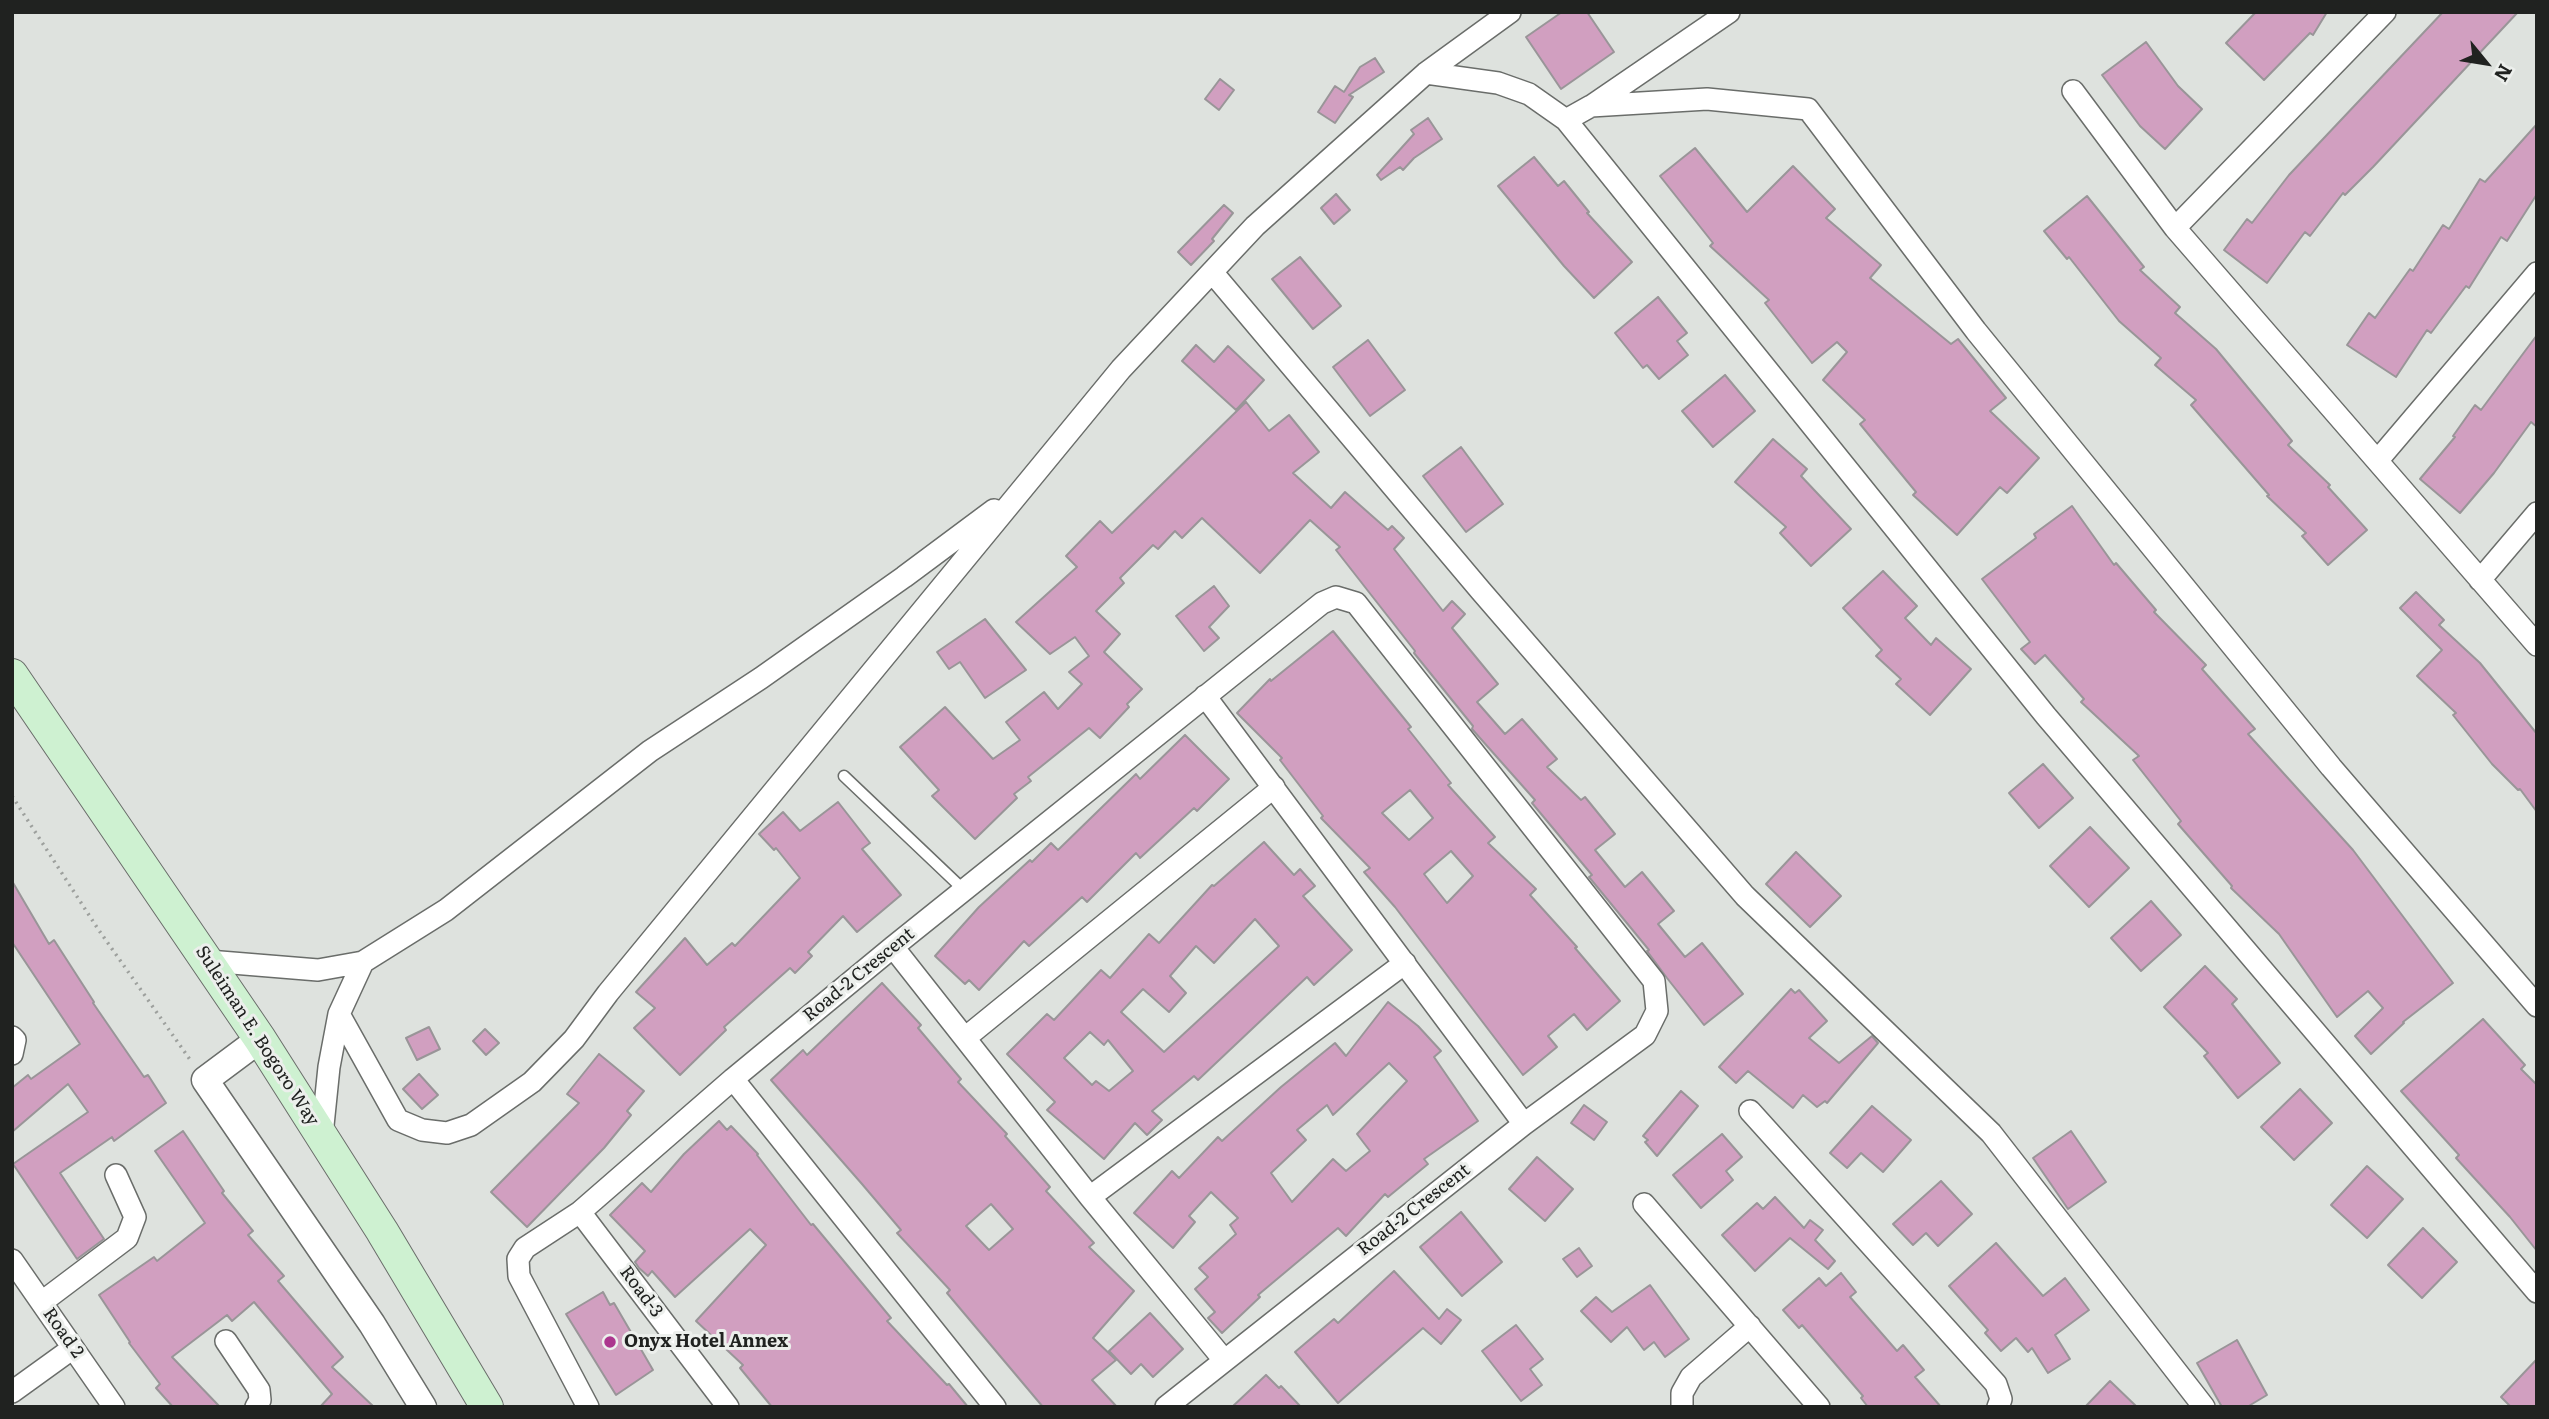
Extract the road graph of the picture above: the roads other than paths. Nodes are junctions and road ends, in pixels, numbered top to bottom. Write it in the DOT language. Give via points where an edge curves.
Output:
graph roads {
  1 [pos="1510,12"];
  2 [pos="1729,12"];
  3 [pos="2385,12"];
  4 [pos="1426,73"];
  5 [pos="2073,91"];
  6 [pos="1591,106"];
  7 [pos="1566,120"];
  8 [pos="2175,229"];
  9 [pos="1212,272"];
  10 [pos="2537,273"];
  11 [pos="2378,460"];
  12 [pos="1021,490"];
  13 [pos="2537,513"];
  14 [pos="2480,580"];
  15 [pos="2537,645"];
  16 [pos="12,675"];
  17 [pos="1205,696"];
  18 [pos="844,776"];
  19 [pos="1274,787"];
  20 [pos="964,890"];
  21 [pos="893,947"];
  22 [pos="208,961"];
  23 [pos="363,962"];
  24 [pos="1405,963"];
  25 [pos="2537,1006"];
  26 [pos="338,1014"];
  27 [pos="12,1037"];
  28 [pos="965,1038"];
  29 [pos="260,1039"];
  30 [pos="12,1054"];
  31 [pos="733,1079"];
  32 [pos="1750,1111"];
  33 [pos="1524,1124"];
  34 [pos="322,1135"];
  35 [pos="116,1175"];
  36 [pos="1090,1197"];
  37 [pos="1644,1204"];
  38 [pos="580,1212"];
  39 [pos="12,1260"];
  40 [pos="2537,1292"];
  41 [pos="42,1302"];
  42 [pos="1750,1326"];
  43 [pos="226,1341"];
  44 [pos="73,1348"];
  45 [pos="1224,1360"];
  46 [pos="12,1392"];
  47 [pos="114,1407"];
  48 [pos="256,1407"];
  49 [pos="424,1407"];
  50 [pos="487,1407"];
  51 [pos="588,1407"];
  52 [pos="728,1407"];
  53 [pos="995,1407"];
  54 [pos="1166,1407"];
  55 [pos="1682,1407"];
  56 [pos="1819,1407"];
  57 [pos="1998,1407"];
  58 [pos="2204,1407"];
  1 -- 4 [label="street"];
  2 -- 6 [label="street"];
  3 -- 8 [label="street"];
  4 -- 7 [label="street" via="1499,83 1529,94"];
  4 -- 9 [label="street" via="1255,226"];
  5 -- 8 [label="street"];
  6 -- 7 [label="street"];
  6 -- 25 [label="street" via="1707,99 1808,109 1976,331 2331,767"];
  7 -- 40 [label="street" via="2046,716"];
  8 -- 11 [label="street"];
  9 -- 12 [label="street" via="1121,369"];
  9 -- 58 [label="street" via="1745,896 1991,1133"];
  10 -- 11 [label="street"];
  11 -- 14 [label="street"];
  12 -- 23 [label="street" via="817,639 650,751 446,910"];
  12 -- 26 [label="street" via="574,1039 532,1082 471,1125 447,1133 422,1130 398,1119"];
  13 -- 14 [label="street"];
  14 -- 15 [label="street"];
  16 -- 22 [label="main road, Suleiman E. Bogoro Way"];
  17 -- 19 [label="street"];
  17 -- 20 [label="street, Road-2 Crescent"];
  17 -- 33 [label="street, Road-2 Crescent" via="1322,603 1336,597 1356,603 1654,981 1657,1011 1645,1035"];
  18 -- 20 [label="lane"];
  19 -- 24 [label="street"];
  19 -- 28 [label="street"];
  20 -- 21 [label="street, Road-2 Crescent"];
  21 -- 28 [label="street"];
  21 -- 31 [label="street, Road-2 Crescent"];
  22 -- 23 [label="street" via="318,970"];
  22 -- 29 [label="main road, Suleiman E. Bogoro Way"];
  23 -- 26 [label="street"];
  24 -- 33 [label="street"];
  24 -- 36 [label="street"];
  26 -- 34 [label="street"];
  27 -- 30 [label="street"];
  28 -- 36 [label="street"];
  29 -- 34 [label="main road, Suleiman E. Bogoro Way"];
  29 -- 49 [label="street" via="205,1080 365,1312"];
  31 -- 38 [label="street, Road-2 Crescent"];
  31 -- 53 [label="street"];
  32 -- 57 [label="street" via="1996,1384 2001,1399"];
  33 -- 45 [label="street, Road-2 Crescent"];
  34 -- 50 [label="main road, Suleiman E. Bogoro Way"];
  35 -- 41 [label="street" via="135,1217 127,1238"];
  36 -- 45 [label="street"];
  37 -- 42 [label="street"];
  38 -- 51 [label="street, Road-2 Crescent" via="525,1248 518,1259 519,1276"];
  38 -- 52 [label="street, Road-3"];
  39 -- 41 [label="street, Road 2"];
  41 -- 44 [label="street, Road 2"];
  42 -- 55 [label="street" via="1691,1377 1682,1393"];
  42 -- 56 [label="street"];
  43 -- 48 [label="street" via="259,1390"];
  44 -- 46 [label="street"];
  44 -- 47 [label="street, Road 2"];
  45 -- 54 [label="street, Road-2 Crescent"];
}
